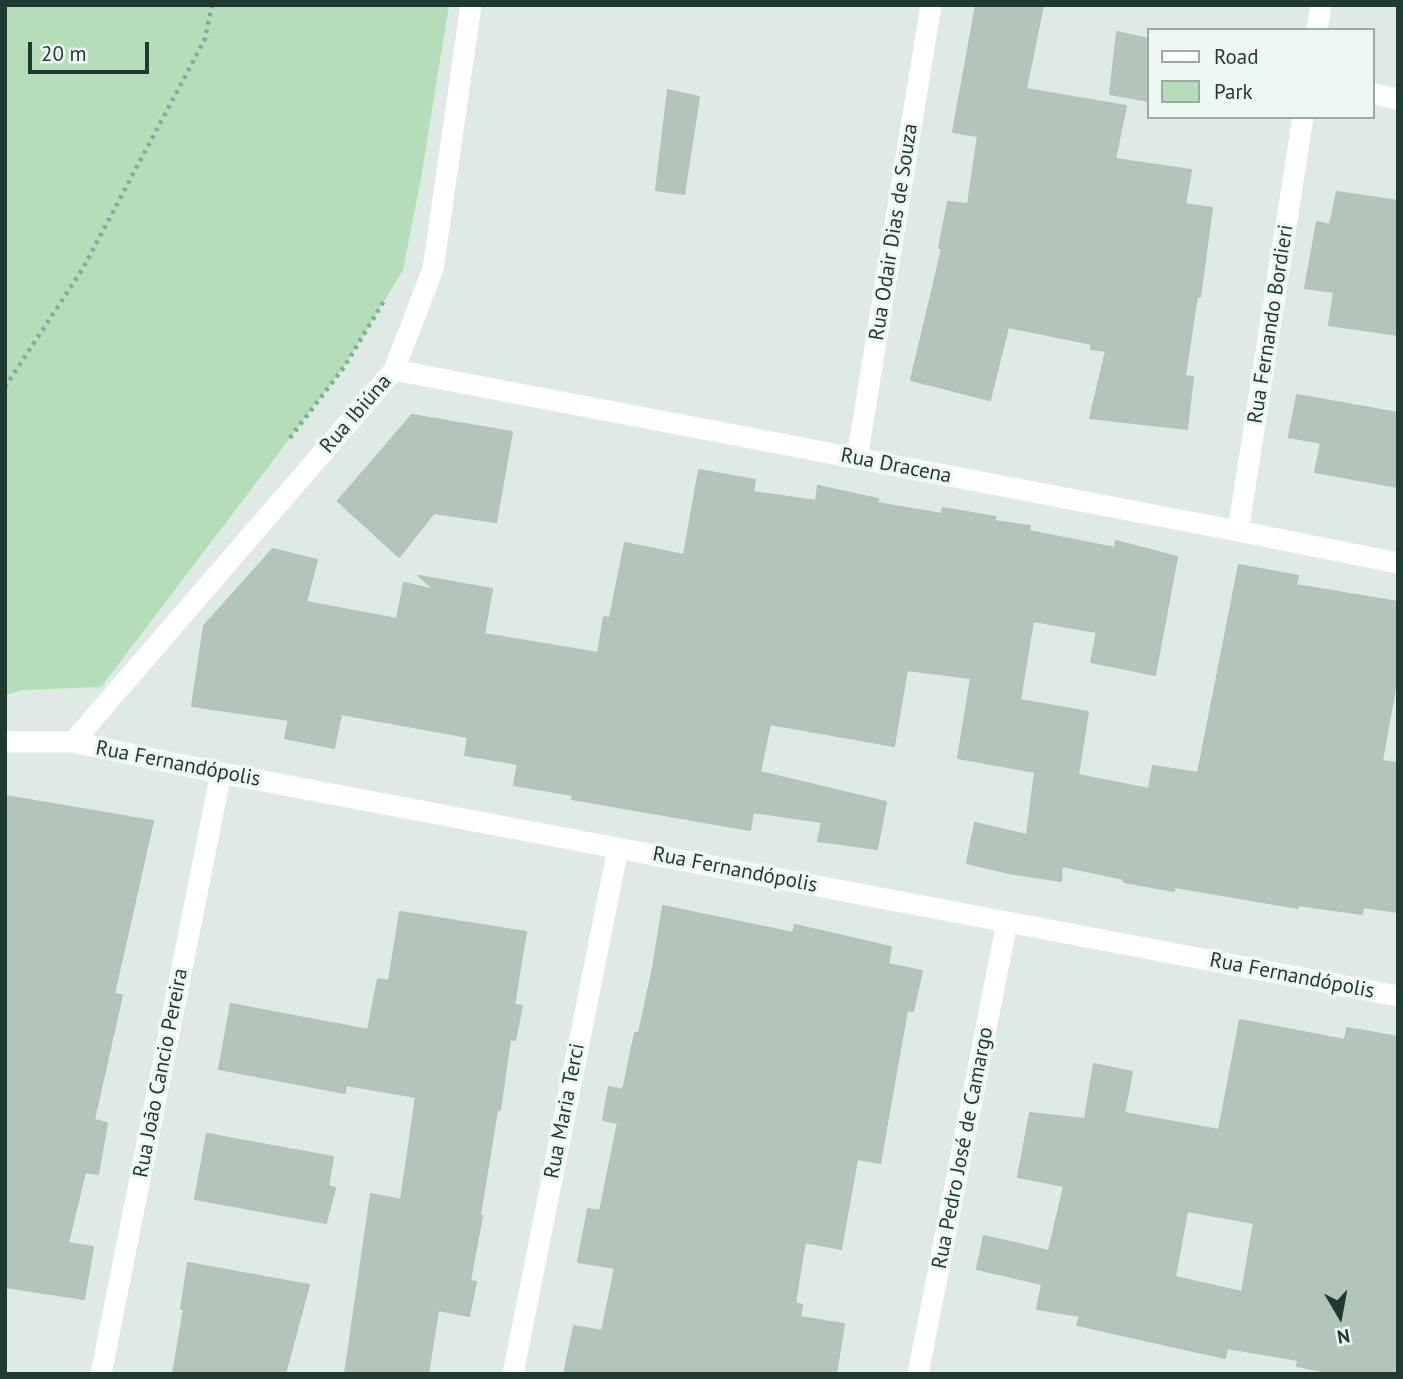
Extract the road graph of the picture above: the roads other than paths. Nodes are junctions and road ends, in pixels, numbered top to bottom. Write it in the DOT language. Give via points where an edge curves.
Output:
graph roads {
  1 [pos="471,5"];
  2 [pos="930,5"];
  3 [pos="1321,5"];
  4 [pos="1317,28"];
  5 [pos="1375,94"];
  6 [pos="1398,99"];
  7 [pos="1303,119"];
  8 [pos="394,370"];
  9 [pos="857,458"];
  10 [pos="1238,531"];
  11 [pos="1398,563"];
  12 [pos="5,742"];
  13 [pos="73,742"];
  14 [pos="221,773"];
  15 [pos="618,848"];
  16 [pos="1007,922"];
  17 [pos="1398,996"];
  18 [pos="101,1374"];
  19 [pos="513,1374"];
  20 [pos="918,1374"];
  1 -- 8 [label="street, Rua Ibiúna" via="433,270"];
  2 -- 9 [label="street, Rua Odair Dias de Souza"];
  3 -- 4 [label="street"];
  5 -- 6 [label="street"];
  7 -- 10 [label="street, Rua Fernando Bordieri"];
  8 -- 9 [label="street, Rua Dracena"];
  8 -- 13 [label="street, Rua Ibiúna"];
  9 -- 10 [label="street, Rua Dracena"];
  10 -- 11 [label="street, Rua Dracena"];
  12 -- 13 [label="street, Rua Fernandópolis"];
  13 -- 14 [label="street, Rua Fernandópolis"];
  14 -- 15 [label="street, Rua Fernandópolis"];
  14 -- 18 [label="street, Rua João Cancio Pereira"];
  15 -- 16 [label="street, Rua Fernandópolis"];
  15 -- 19 [label="street, Rua Maria Terci"];
  16 -- 17 [label="street, Rua Fernandópolis"];
  16 -- 20 [label="street, Rua Pedro José de Camargo"];
}
